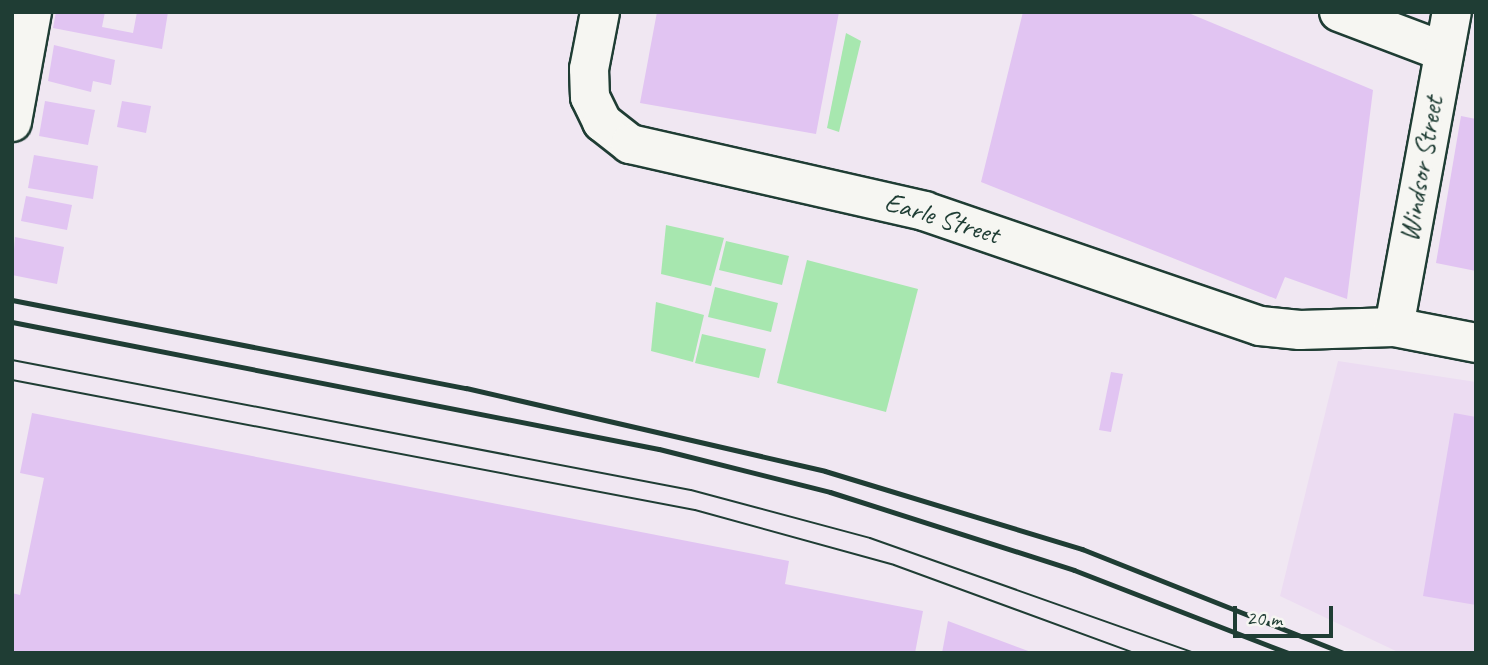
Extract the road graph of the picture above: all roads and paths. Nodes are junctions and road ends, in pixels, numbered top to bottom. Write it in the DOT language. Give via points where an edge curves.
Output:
graph roads {
  1 [pos="32,12"];
  2 [pos="600,12"];
  3 [pos="1339,12"];
  4 [pos="1452,12"];
  5 [pos="1442,51"];
  6 [pos="12,122"];
  7 [pos="1394,327"];
  8 [pos="1476,343"];
  1 -- 6 [label="street"];
  2 -- 7 [label="street, Earle Street" via="589,69 590,97 602,122 630,144 924,211 1259,326 1300,330"];
  3 -- 5 [label="street"];
  4 -- 5 [label="street, Windsor Street"];
  5 -- 7 [label="street, Windsor Street"];
  7 -- 8 [label="street, Earle Street"];
}
